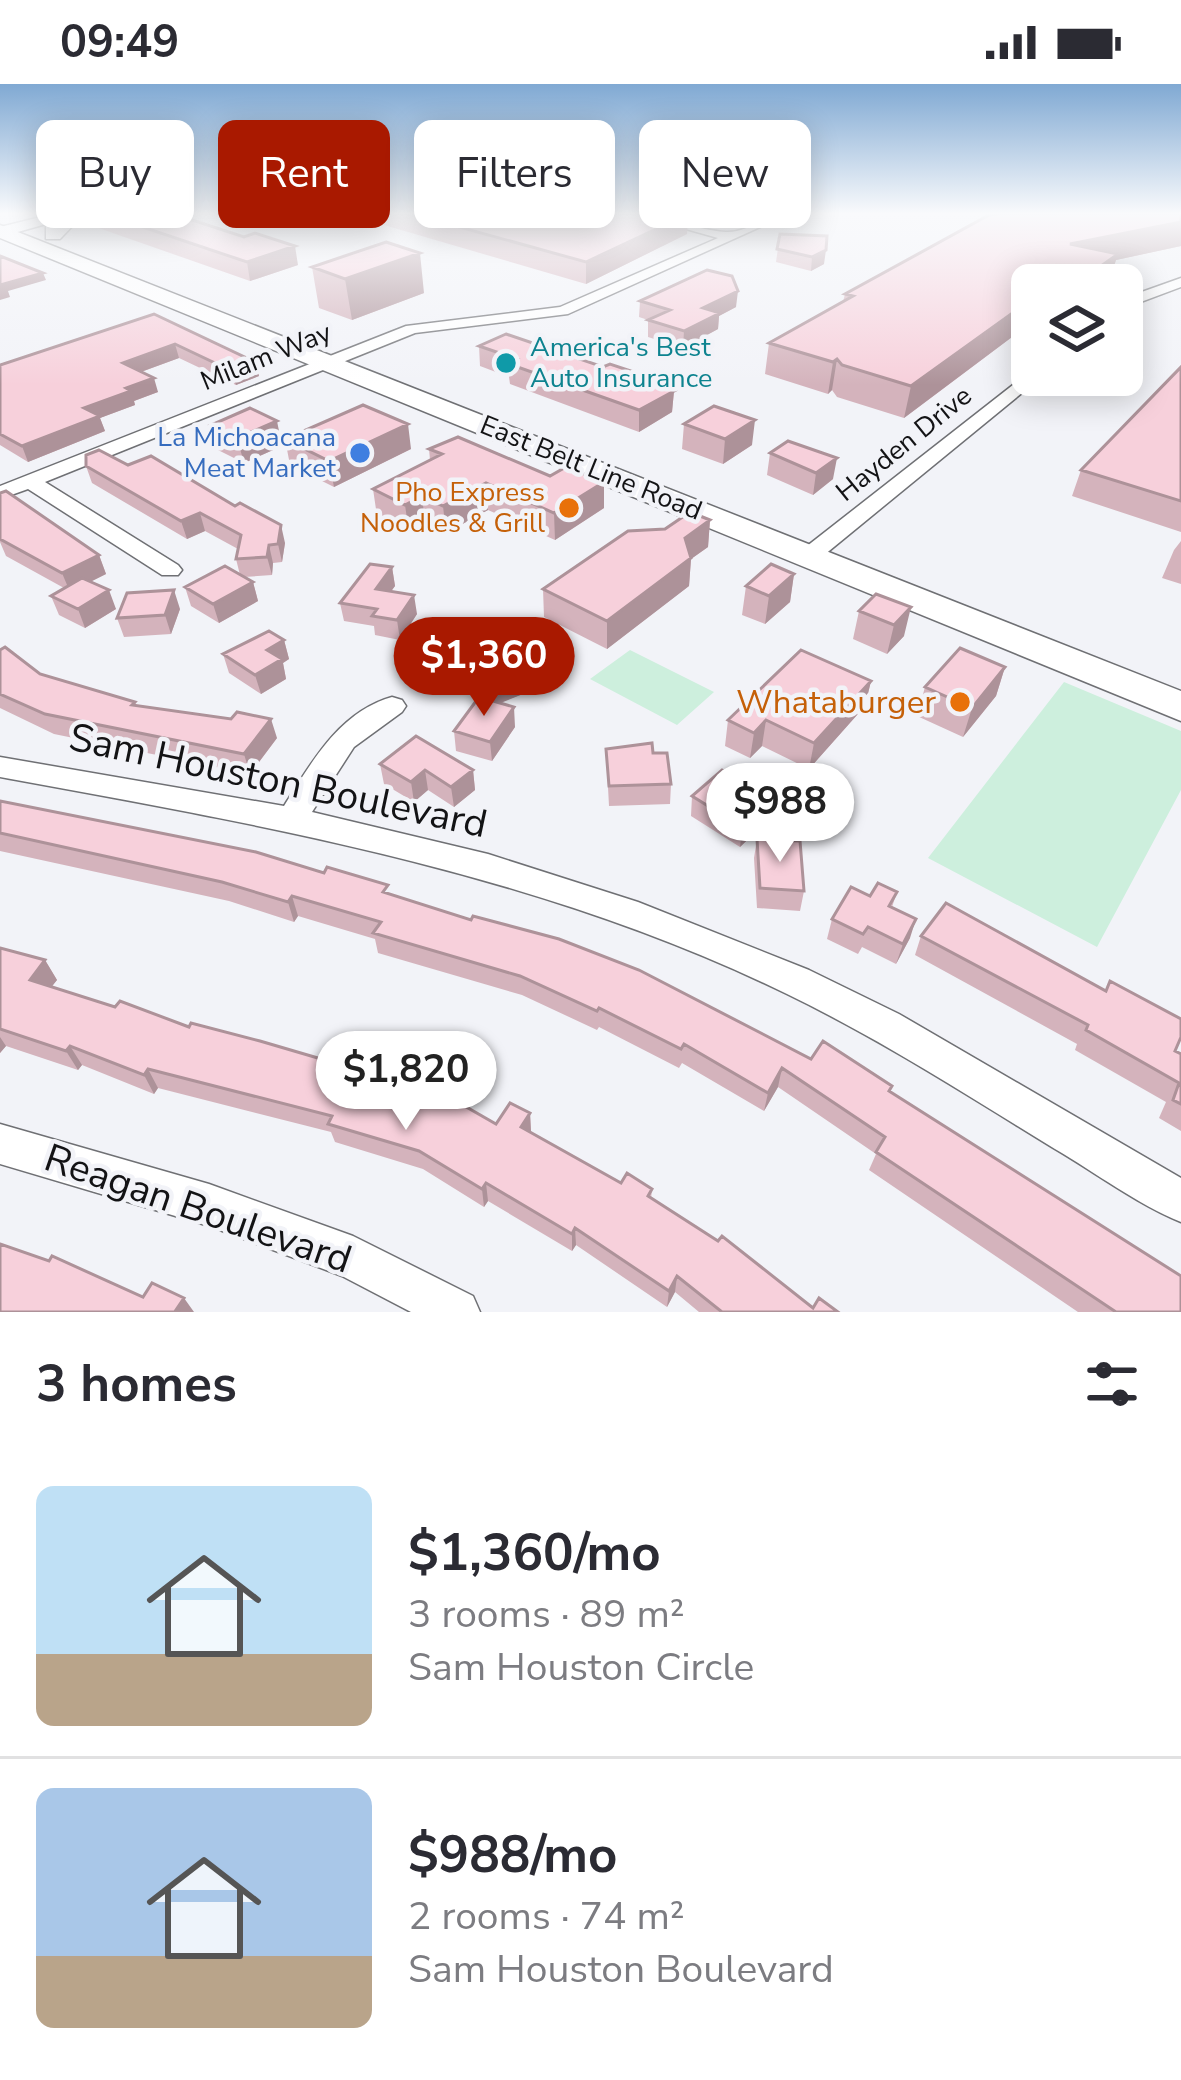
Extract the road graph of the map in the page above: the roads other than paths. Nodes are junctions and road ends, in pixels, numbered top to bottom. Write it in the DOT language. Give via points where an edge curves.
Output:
graph roads {
  1 [pos="119,270"];
  2 [pos="655,270"];
  3 [pos="148,282"];
  4 [pos="1181,282"];
  5 [pos="1143,296"];
  6 [pos="339,357"];
  7 [pos="1011,393"];
  8 [pos="29,482"];
  9 [pos="0,493"];
  10 [pos="820,547"];
  11 [pos="170,570"];
  12 [pos="1181,676"];
  13 [pos="392,706"];
  14 [pos="1181,707"];
  15 [pos="0,767"];
  16 [pos="292,819"];
  17 [pos="0,1144"];
  18 [pos="1181,1201"];
  19 [pos="458,1312"];
  1 -- 3 [label="main road, East Belt Line Road"];
  2 -- 6 [label="street, Milam Way" via="563,311 435,325"];
  3 -- 6 [label="main road, East Belt Line Road"];
  3 -- 6 [label="main road, East Belt Line Road" via="238,308"];
  4 -- 5 [label="street"];
  6 -- 8 [label="street, Milam Way"];
  6 -- 10 [label="main road, East Belt Line Road"];
  7 -- 10 [label="street, Hayden Drive"];
  8 -- 9 [label="street, Milam Way"];
  8 -- 11 [label="street"];
  10 -- 12 [label="main road, East Belt Line Road"];
  10 -- 14 [label="main road, East Belt Line Road"];
  13 -- 16 [label="street" via="342,739"];
  15 -- 16 [label="street, Sam Houston Boulevard"];
  16 -- 18 [label="street, Sam Houston Boulevard" via="488,866 796,982 946,1060"];
  17 -- 19 [label="street, Reagan Boulevard" via="209,1204 353,1258"];
}
